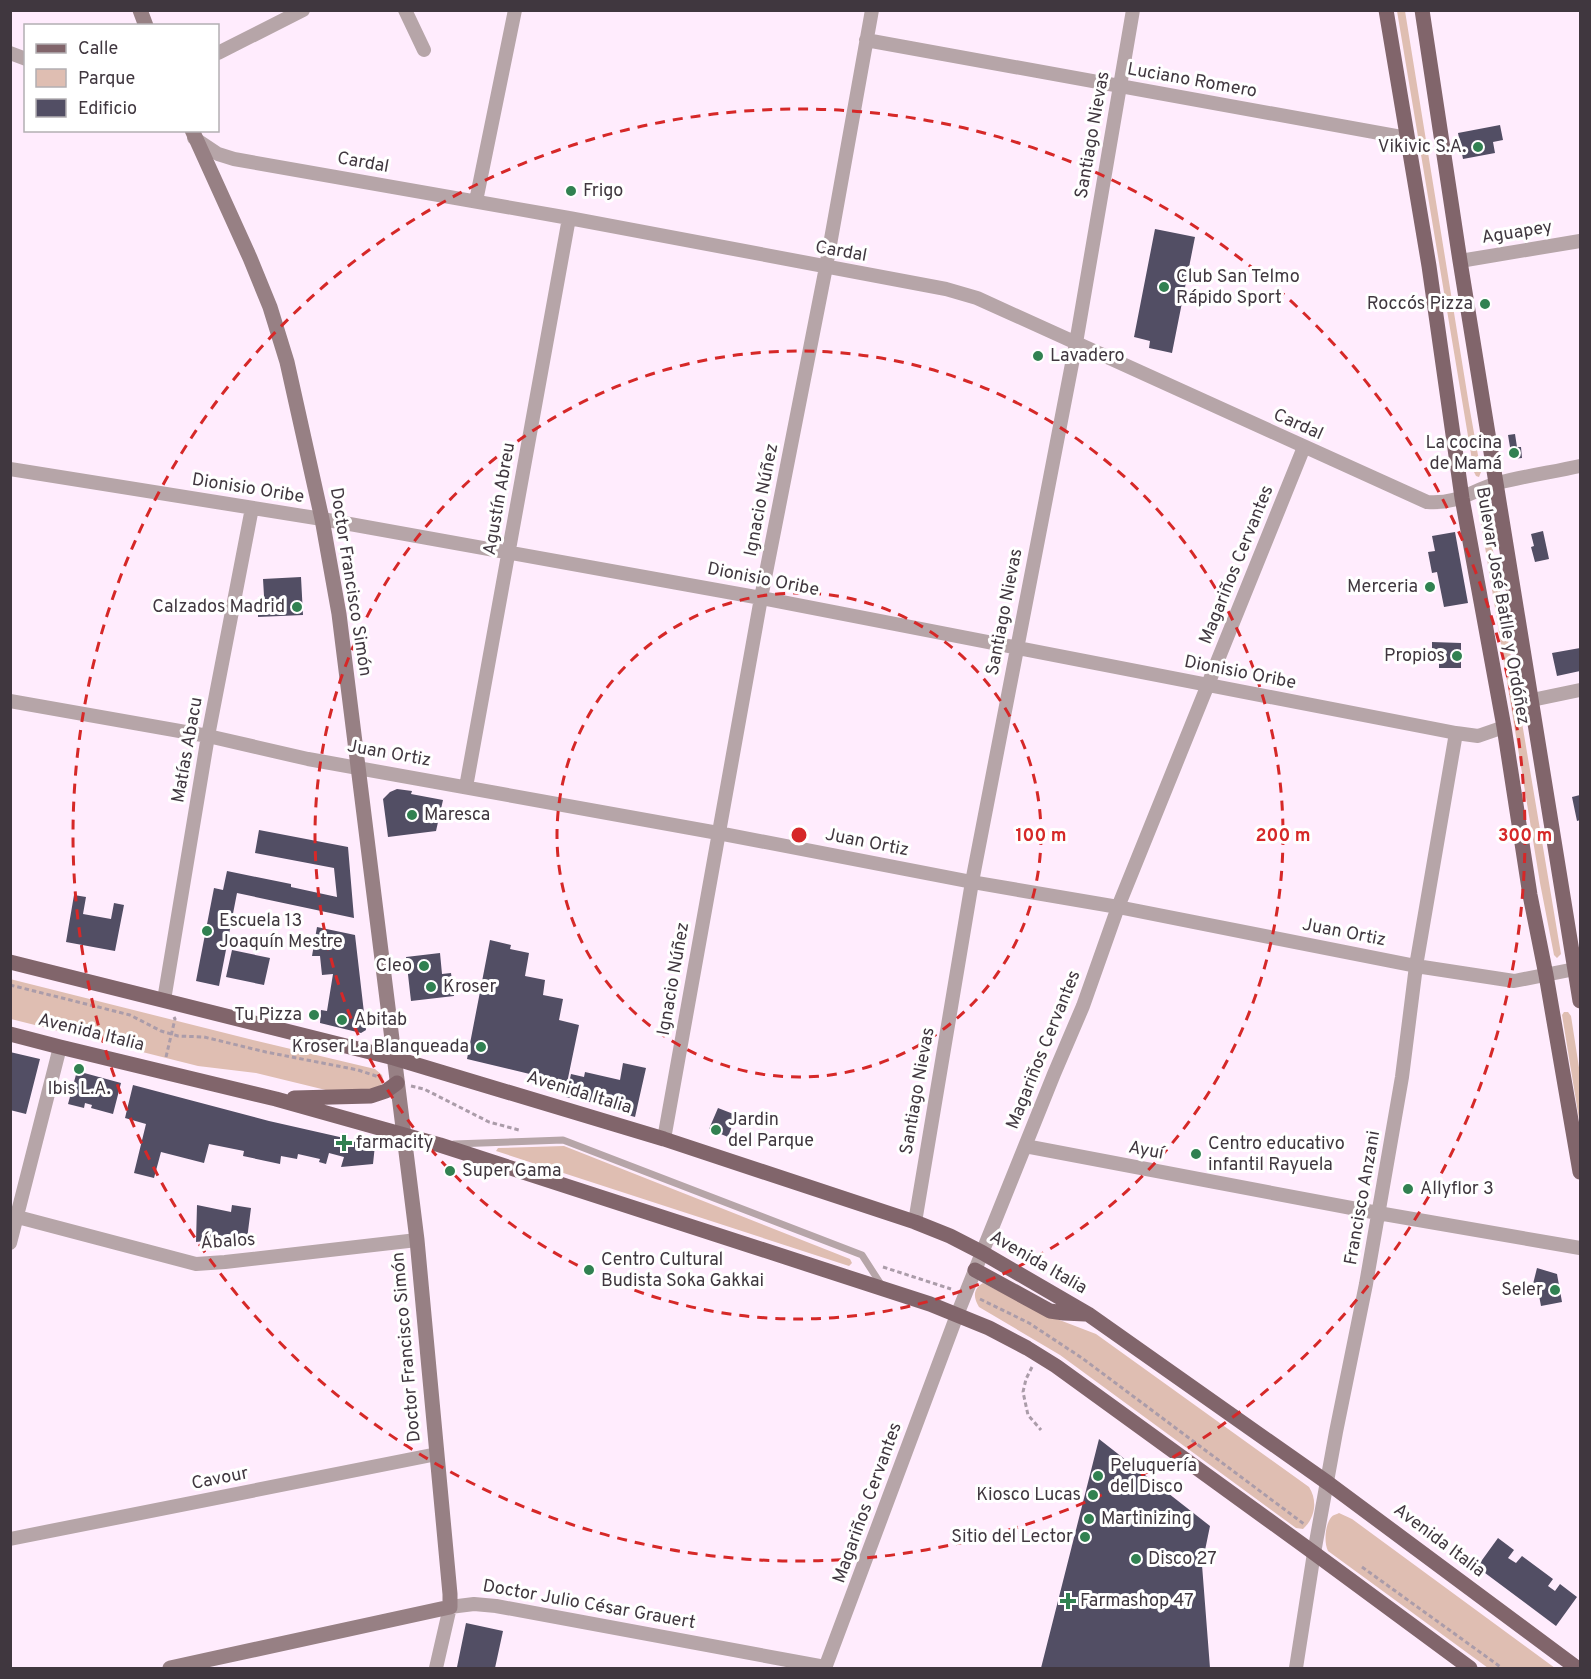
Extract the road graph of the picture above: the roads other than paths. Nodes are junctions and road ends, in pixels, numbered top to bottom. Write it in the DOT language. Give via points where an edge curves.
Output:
graph roads {
  1 [pos="303,10"];
  2 [pos="405,10"];
  3 [pos="515,10"];
  4 [pos="872,10"];
  5 [pos="1133,10"];
  6 [pos="1386,10"];
  7 [pos="1422,10"];
  8 [pos="866,40"];
  9 [pos="424,50"];
  10 [pos="219,52"];
  11 [pos="1119,87"];
  12 [pos="195,136"];
  13 [pos="1407,138"];
  14 [pos="476,201"];
  15 [pos="568,218"];
  16 [pos="1581,241"];
  17 [pos="1460,261"];
  18 [pos="826,267"];
  19 [pos="1076,343"];
  20 [pos="1304,447"];
  21 [pos="1581,466"];
  22 [pos="10,469"];
  23 [pos="1496,484"];
  24 [pos="1462,498"];
  25 [pos="252,508"];
  26 [pos="322,519"];
  27 [pos="509,552"];
  28 [pos="760,598"];
  29 [pos="1016,648"];
  30 [pos="1208,686"];
  31 [pos="1581,690"];
  32 [pos="10,700"];
  33 [pos="1532,700"];
  34 [pos="1504,727"];
  35 [pos="1456,733"];
  36 [pos="208,736"];
  37 [pos="357,767"];
  38 [pos="466,787"];
  39 [pos="718,833"];
  40 [pos="972,882"];
  41 [pos="1119,908"];
  42 [pos="10,962"];
  43 [pos="1416,966"];
  44 [pos="1578,969"];
  45 [pos="1546,975"];
  46 [pos="164,999"];
  47 [pos="1581,1000"];
  48 [pos="10,1034"];
  49 [pos="60,1047"];
  50 [pos="394,1058"];
  51 [pos="397,1083"];
  52 [pos="276,1099"];
  53 [pos="404,1135"];
  54 [pos="664,1139"];
  55 [pos="440,1145"];
  56 [pos="1025,1146"];
  57 [pos="1581,1172"];
  58 [pos="1378,1213"];
  59 [pos="14,1216"];
  60 [pos="915,1222"];
  61 [pos="417,1240"];
  62 [pos="10,1243"];
  63 [pos="1581,1248"];
  64 [pos="982,1253"];
  65 [pos="975,1270"];
  66 [pos="885,1290"];
  67 [pos="1088,1314"];
  68 [pos="957,1315"];
  69 [pos="437,1454"];
  70 [pos="1328,1483"];
  71 [pos="10,1539"];
  72 [pos="1314,1553"];
  73 [pos="450,1607"];
  74 [pos="170,1668"];
  75 [pos="436,1668"];
  76 [pos="825,1668"];
  77 [pos="1296,1668"];
  78 [pos="1470,1668"];
  79 [pos="1577,1668"];
  1 -- 10 [label="street"];
  2 -- 9 [label="street"];
  3 -- 14 [label="street"];
  4 -- 8 [label="street, Ignacio Núñez"];
  5 -- 11 [label="street, Santiago Nievas"];
  6 -- 13 [label="main road, Bulevar José Batlle y Ordóñez"];
  7 -- 17 [label="main road, Bulevar José Batlle y Ordóñez"];
  8 -- 11 [label="street, Luciano Romero"];
  8 -- 18 [label="street, Ignacio Núñez"];
  11 -- 13 [label="street, Luciano Romero"];
  11 -- 19 [label="street, Santiago Nievas"];
  12 -- 14 [label="street, Cardal" via="218,154 234,159"];
  12 -- 26 [label="street, Doctor Francisco Simón" via="270,306 287,362"];
  13 -- 24 [label="main road, Bulevar José Batlle y Ordóñez"];
  14 -- 15 [label="street, Cardal"];
  15 -- 18 [label="street, Cardal"];
  15 -- 27 [label="street, Agustín Abreu"];
  16 -- 17 [label="street, Aguapey"];
  17 -- 23 [label="main road, Bulevar José Batlle y Ordóñez"];
  18 -- 19 [label="street, Cardal" via="977,298"];
  18 -- 28 [label="street, Ignacio Núñez"];
  19 -- 20 [label="street, Cardal"];
  19 -- 29 [label="street, Santiago Nievas"];
  20 -- 24 [label="street, Cardal" via="1427,502"];
  20 -- 30 [label="street, Magariños Cervantes"];
  21 -- 23 [label="street, Cardal"];
  22 -- 25 [label="street, Dionisio Oribe"];
  23 -- 24 [label="street, Cardal"];
  23 -- 33 [label="main road, Bulevar José Batlle y Ordóñez"];
  24 -- 34 [label="main road, Bulevar José Batlle y Ordóñez"];
  25 -- 26 [label="street, Dionisio Oribe"];
  25 -- 36 [label="street, Matías Abacu"];
  26 -- 27 [label="street, Dionisio Oribe"];
  26 -- 37 [label="street, Doctor Francisco Simón" via="339,614"];
  27 -- 28 [label="street, Dionisio Oribe"];
  27 -- 38 [label="street, Agustín Abreu"];
  28 -- 29 [label="street, Dionisio Oribe"];
  28 -- 39 [label="street, Ignacio Núñez"];
  29 -- 30 [label="street, Dionisio Oribe"];
  29 -- 40 [label="street, Santiago Nievas"];
  30 -- 35 [label="street, Dionisio Oribe"];
  30 -- 41 [label="street, Magariños Cervantes"];
  31 -- 33 [label="street"];
  32 -- 36 [label="street, Juan Ortiz"];
  33 -- 44 [label="main road, Bulevar José Batlle y Ordóñez"];
  34 -- 35 [label="street, Dionisio Oribe" via="1479,736"];
  34 -- 45 [label="main road, Bulevar José Batlle y Ordóñez"];
  35 -- 43 [label="street, Francisco Anzani"];
  36 -- 37 [label="street, Juan Ortiz"];
  36 -- 46 [label="street, Matías Abacu"];
  37 -- 38 [label="street, Juan Ortiz"];
  37 -- 50 [label="street, Doctor Francisco Simón"];
  38 -- 39 [label="street, Juan Ortiz"];
  39 -- 40 [label="street, Juan Ortiz"];
  39 -- 54 [label="street, Ignacio Núñez"];
  40 -- 41 [label="street, Juan Ortiz"];
  40 -- 60 [label="street, Santiago Nievas"];
  41 -- 43 [label="street, Juan Ortiz"];
  41 -- 56 [label="street, Magariños Cervantes"];
  42 -- 46 [label="main road, Avenida Italia"];
  43 -- 45 [label="street, Juan Ortiz" via="1514,981"];
  43 -- 58 [label="street, Francisco Anzani" via="1402,1077"];
  44 -- 45 [label="street, Juan Ortiz"];
  44 -- 47 [label="main road, Bulevar José Batlle y Ordóñez"];
  45 -- 57 [label="main road, Bulevar José Batlle y Ordóñez"];
  46 -- 50 [label="main road, Avenida Italia"];
  48 -- 49 [label="main road, Avenida Italia"];
  49 -- 52 [label="main road, Avenida Italia"];
  49 -- 59 [label="street"];
  50 -- 51 [label="street"];
  50 -- 54 [label="main road, Avenida Italia"];
  51 -- 52 [label="main road" via="371,1096"];
  51 -- 53 [label="street, Doctor Francisco Simón"];
  52 -- 53 [label="main road, Avenida Italia"];
  53 -- 55 [label="main road, Avenida Italia"];
  53 -- 61 [label="street, Doctor Francisco Simón"];
  54 -- 60 [label="main road, Avenida Italia"];
  55 -- 66 [label="main road, Avenida Italia"];
  55 -- 66 [label="lane, Avenida Italia" via="563,1140 862,1255"];
  56 -- 58 [label="street, Ayuí"];
  56 -- 64 [label="street, Magariños Cervantes"];
  58 -- 63 [label="street, Ayuí"];
  58 -- 70 [label="street, Francisco Anzani"];
  59 -- 61 [label="street, Ábalos" via="196,1264"];
  59 -- 62 [label="street"];
  60 -- 64 [label="main road, Avenida Italia"];
  61 -- 69 [label="street, Doctor Francisco Simón"];
  64 -- 65 [label="street, Magariños Cervantes"];
  64 -- 67 [label="main road, Avenida Italia"];
  65 -- 67 [label="main road" via="1050,1311"];
  65 -- 68 [label="street, Magariños Cervantes"];
  66 -- 68 [label="main road, Avenida Italia"];
  67 -- 70 [label="main road, Avenida Italia"];
  68 -- 72 [label="main road, Avenida Italia" via="989,1328 1056,1366"];
  68 -- 76 [label="street, Magariños Cervantes"];
  69 -- 71 [label="street, Cavour"];
  69 -- 73 [label="street, Doctor Francisco Simón"];
  70 -- 72 [label="street, Francisco Anzani"];
  70 -- 79 [label="main road, Avenida Italia"];
  72 -- 77 [label="street, Francisco Anzani"];
  72 -- 78 [label="main road, Avenida Italia"];
  73 -- 74 [label="street, Doctor Julio César Grauert"];
  73 -- 75 [label="street"];
  73 -- 76 [label="street, Doctor Julio César Grauert" via="496,1606"];
}
